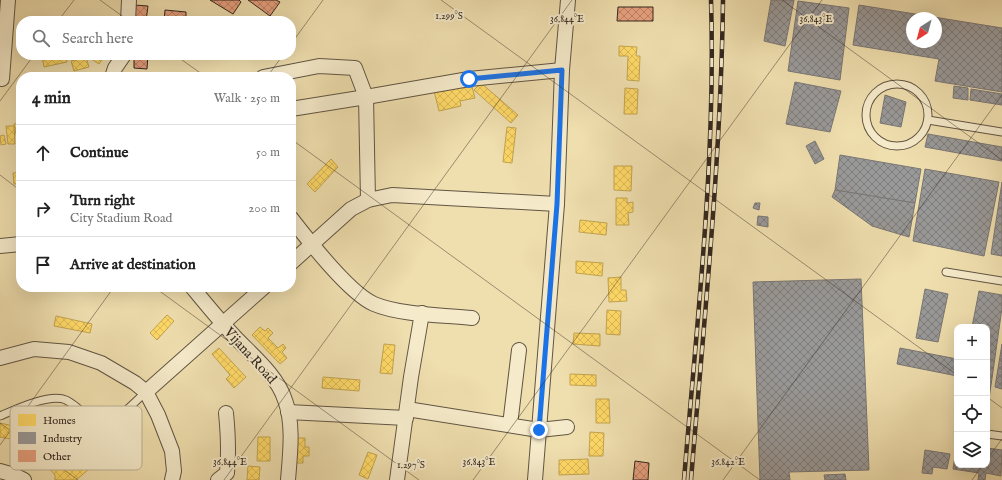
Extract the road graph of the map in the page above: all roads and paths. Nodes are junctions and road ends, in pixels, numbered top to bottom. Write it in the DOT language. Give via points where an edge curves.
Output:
graph roads {
  1 [pos="8,0"];
  2 [pos="129,0"];
  3 [pos="568,0"];
  4 [pos="128,16"];
  5 [pos="121,60"];
  6 [pos="562,70"];
  7 [pos="114,72"];
  8 [pos="288,72"];
  9 [pos="2,79"];
  10 [pos="366,97"];
  11 [pos="296,108"];
  12 [pos="928,120"];
  13 [pos="1002,132"];
  14 [pos="368,200"];
  15 [pos="557,204"];
  16 [pos="296,224"];
  17 [pos="16,244"];
  18 [pos="312,245"];
  19 [pos="0,246"];
  20 [pos="296,259"];
  21 [pos="946,272"];
  22 [pos="1002,281"];
  23 [pos="196,292"];
  24 [pos="258,292"];
  25 [pos="422,313"];
  26 [pos="472,318"];
  27 [pos="222,323"];
  28 [pos="519,350"];
  29 [pos="0,358"];
  30 [pos="146,392"];
  31 [pos="23,406"];
  32 [pos="74,406"];
  33 [pos="131,406"];
  34 [pos="10,412"];
  35 [pos="288,412"];
  36 [pos="226,413"];
  37 [pos="406,413"];
  38 [pos="0,416"];
  39 [pos="510,425"];
  40 [pos="567,427"];
  41 [pos="539,430"];
  42 [pos="990,434"];
  43 [pos="1002,436"];
  44 [pos="0,471"];
  45 [pos="24,480"];
  46 [pos="172,480"];
  47 [pos="218,480"];
  48 [pos="288,480"];
  49 [pos="397,480"];
  50 [pos="535,480"];
  1 -- 9 [label="street"];
  2 -- 4 [label="street"];
  3 -- 6 [label="street"];
  5 -- 7 [label="street"];
  6 -- 10 [label="street" via="469,79"];
  6 -- 15 [label="street"];
  8 -- 10 [label="street" via="319,66 354,68"];
  10 -- 11 [label="street"];
  10 -- 14 [label="street"];
  12 -- 12 [label="lane" via="928,110 921,96 909,86 898,83 878,89 866,106 867,126 872,135 890,146 905,145 918,138 925,130"];
  12 -- 13 [label="lane"];
  14 -- 15 [label="street" via="392,195"];
  14 -- 18 [label="street" via="351,209"];
  15 -- 41 [label="street"];
  16 -- 18 [label="street"];
  17 -- 19 [label="street"];
  18 -- 20 [label="street"];
  18 -- 25 [label="street" via="358,293 374,304 394,310"];
  21 -- 22 [label="lane"];
  23 -- 27 [label="street, Vijana Road"];
  24 -- 27 [label="street"];
  25 -- 26 [label="street"];
  25 -- 37 [label="street"];
  27 -- 30 [label="street"];
  27 -- 35 [label="street, Vijana Road" via="276,381 286,401"];
  28 -- 39 [label="street"];
  29 -- 30 [label="street" via="34,349 69,352 101,363"];
  30 -- 33 [label="lane"];
  30 -- 46 [label="street" via="172,451"];
  31 -- 32 [label="lane" via="59,399"];
  34 -- 38 [label="lane"];
  35 -- 37 [label="street"];
  35 -- 48 [label="street, Vijana Road"];
  36 -- 47 [label="street" via="229,448 227,473"];
  37 -- 39 [label="street"];
  37 -- 49 [label="street"];
  39 -- 41 [label="street"];
  40 -- 41 [label="street"];
  41 -- 50 [label="street"];
  42 -- 43 [label="lane"];
  44 -- 45 [label="street"];
}
